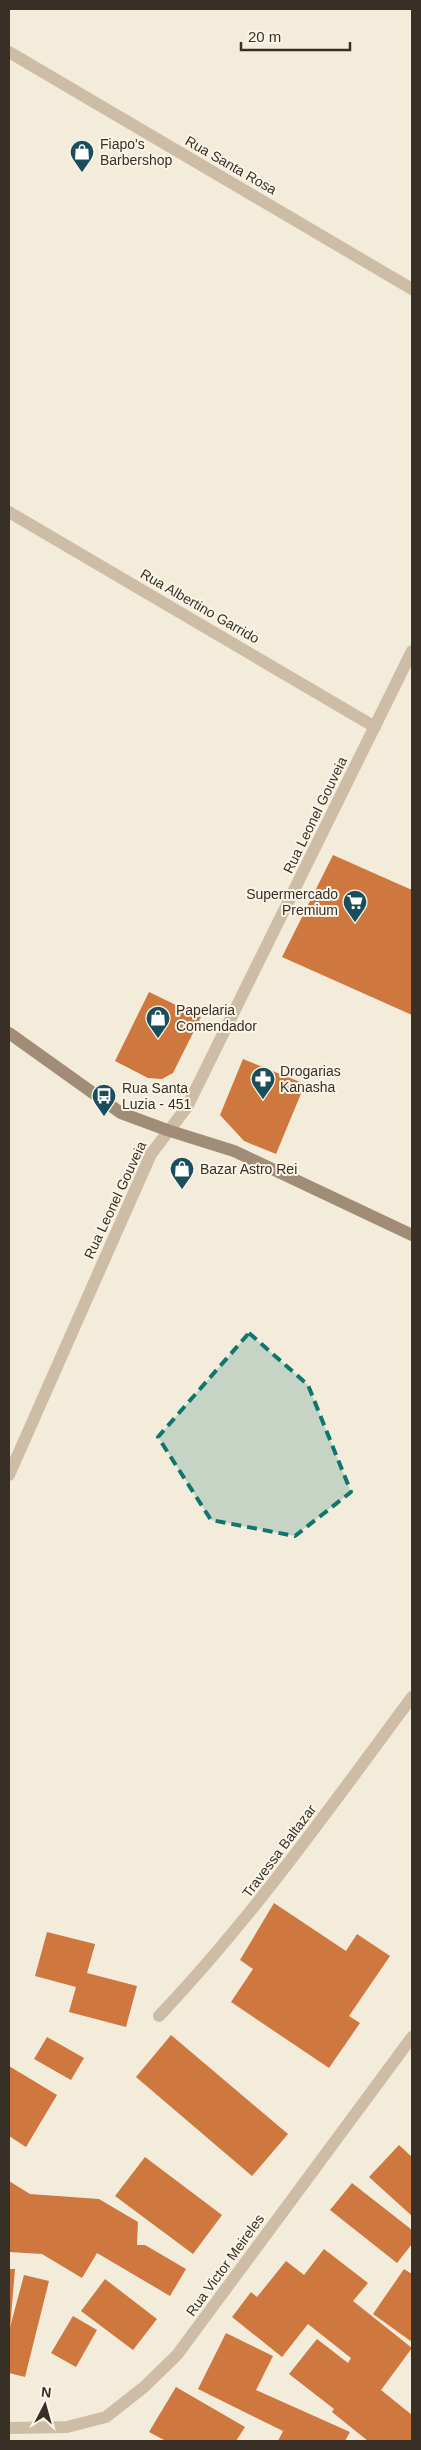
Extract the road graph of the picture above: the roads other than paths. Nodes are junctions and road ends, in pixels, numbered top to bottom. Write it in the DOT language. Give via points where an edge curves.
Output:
graph roads {
  1 [pos="9,52"];
  2 [pos="412,289"];
  3 [pos="9,512"];
  4 [pos="412,651"];
  5 [pos="375,727"];
  6 [pos="9,1034"];
  7 [pos="167,1130"];
  8 [pos="412,1234"];
  9 [pos="9,1475"];
  10 [pos="412,1697"];
  11 [pos="159,2016"];
  12 [pos="412,2037"];
  13 [pos="9,2428"];
  1 -- 2 [label="street, Rua Santa Rosa"];
  3 -- 5 [label="street, Rua Albertino Garrido"];
  4 -- 5 [label="street, Rua Leonel Gouveia"];
  5 -- 7 [label="street, Rua Leonel Gouveia" via="187,1107"];
  6 -- 7 [label="main road" via="122,1113"];
  7 -- 8 [label="main road" via="234,1151"];
  7 -- 9 [label="street, Rua Leonel Gouveia" via="151,1154"];
  10 -- 11 [label="street, Travessa Baltazar" via="277,1880 207,1966"];
  12 -- 13 [label="street, Rua Victor Meireles" via="178,2355 106,2418 66,2427"];
}
